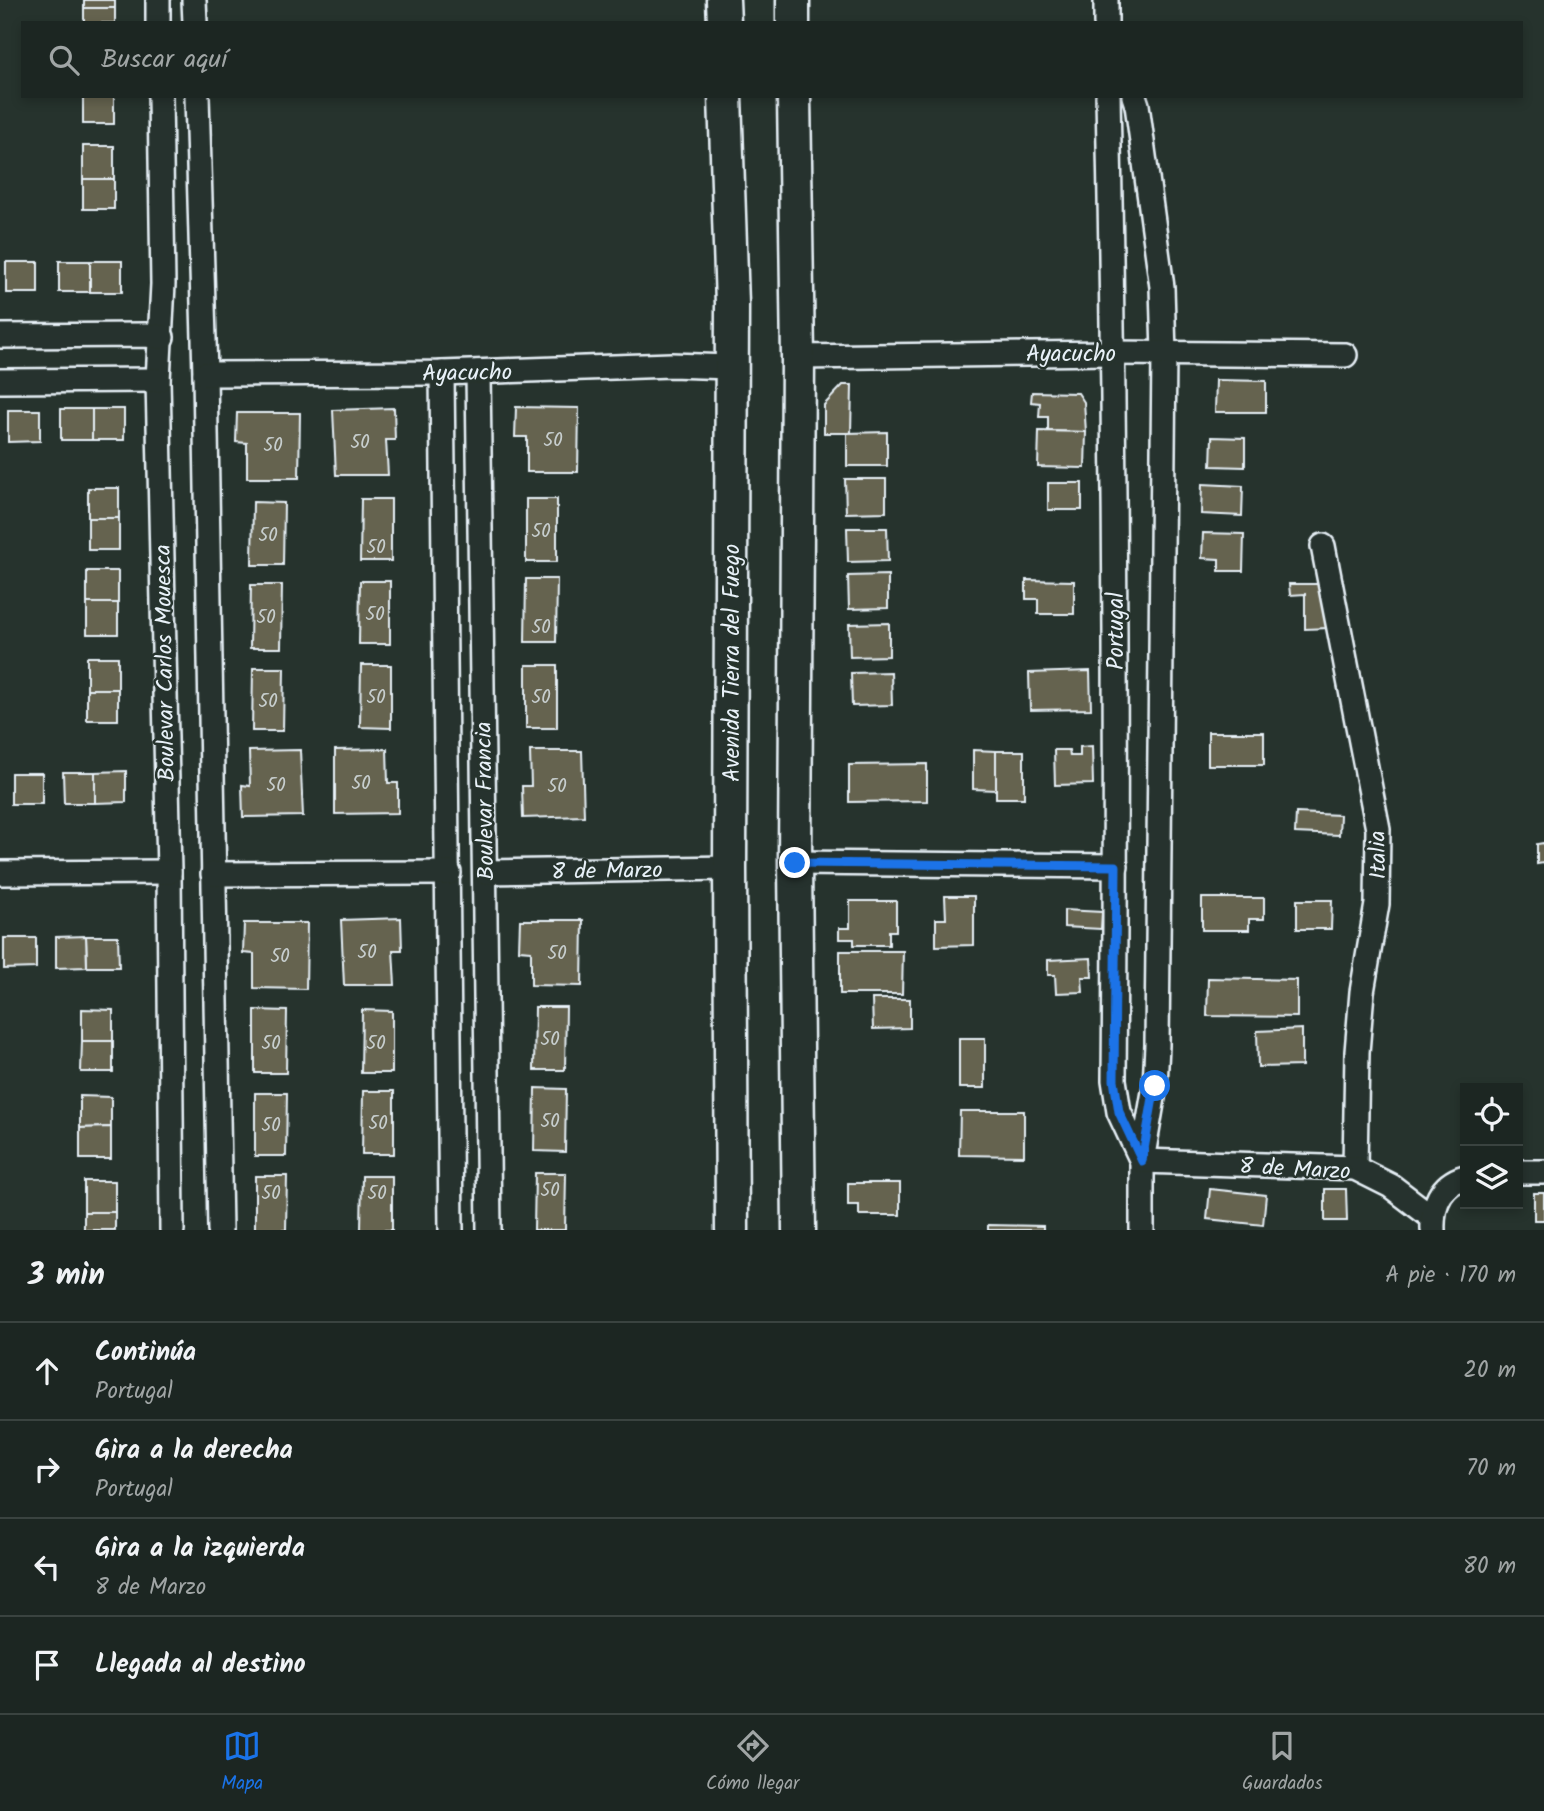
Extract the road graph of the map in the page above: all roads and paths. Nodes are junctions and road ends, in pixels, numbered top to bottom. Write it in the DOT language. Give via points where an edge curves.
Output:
graph roads {
  1 [pos="158,0"];
  2 [pos="194,0"];
  3 [pos="723,0"];
  4 [pos="793,0"];
  5 [pos="158,21"];
  6 [pos="195,21"];
  7 [pos="724,21"];
  8 [pos="793,21"];
  9 [pos="160,98"];
  10 [pos="197,98"];
  11 [pos="725,98"];
  12 [pos="794,98"];
  13 [pos="1108,98"];
  14 [pos="1135,98"];
  15 [pos="0,336"];
  16 [pos="162,337"];
  17 [pos="1113,353"];
  18 [pos="1164,354"];
  19 [pos="1345,355"];
  20 [pos="797,357"];
  21 [pos="730,367"];
  22 [pos="478,372"];
  23 [pos="442,373"];
  24 [pos="205,374"];
  25 [pos="0,380"];
  26 [pos="158,380"];
  27 [pos="1323,546"];
  28 [pos="795,863"];
  29 [pos="1116,866"];
  30 [pos="730,868"];
  31 [pos="169,872"];
  32 [pos="485,872"];
  33 [pos="0,873"];
  34 [pos="449,873"];
  35 [pos="213,874"];
  36 [pos="1142,1161"];
  37 [pos="1355,1168"];
  38 [pos="1523,1172"];
  39 [pos="1544,1172"];
  40 [pos="1460,1178"];
  41 [pos="1433,1224"];
  42 [pos="172,1230"];
  43 [pos="220,1230"];
  44 [pos="451,1230"];
  45 [pos="489,1230"];
  46 [pos="732,1230"];
  47 [pos="799,1230"];
  48 [pos="1143,1230"];
  1 -- 5 [label="street"];
  2 -- 6 [label="street"];
  3 -- 7 [label="street"];
  4 -- 8 [label="street"];
  9 -- 16 [label="street, Boulevar Carlos Mouesca"];
  10 -- 24 [label="street, Boulevar Carlos Mouesca"];
  11 -- 21 [label="street, Avenida Tierra del Fuego"];
  12 -- 20 [label="street"];
  13 -- 17 [label="street, Portugal"];
  14 -- 18 [label="street, Portugal" via="1162,287"];
  15 -- 16 [label="street"];
  16 -- 26 [label="street, Boulevar Carlos Mouesca"];
  17 -- 18 [label="street, Ayacucho"];
  17 -- 20 [label="street, Ayacucho"];
  17 -- 29 [label="street, Portugal"];
  18 -- 19 [label="street, Ayacucho"];
  18 -- 36 [label="street, Portugal" via="1158,1033 1155,1086"];
  20 -- 28 [label="street"];
  21 -- 22 [label="street, Ayacucho"];
  21 -- 30 [label="street, Avenida Tierra del Fuego"];
  22 -- 23 [label="street, Ayacucho"];
  22 -- 32 [label="street, Boulevar Francia"];
  23 -- 24 [label="street, Ayacucho"];
  23 -- 34 [label="street, Boulevar Francia"];
  24 -- 35 [label="street, Boulevar Carlos Mouesca"];
  25 -- 26 [label="street"];
  26 -- 31 [label="street, Boulevar Carlos Mouesca"];
  27 -- 37 [label="street, Italia" via="1378,828 1377,904 1357,1052"];
  28 -- 29 [label="street"];
  28 -- 47 [label="street"];
  29 -- 36 [label="street, Portugal" via="1114,1080 1119,1112"];
  30 -- 32 [label="street, 8 de Marzo"];
  30 -- 46 [label="street, Avenida Tierra del Fuego"];
  31 -- 33 [label="street"];
  31 -- 42 [label="street, Boulevar Carlos Mouesca"];
  32 -- 45 [label="street, Boulevar Francia"];
  34 -- 35 [label="street"];
  34 -- 44 [label="street, Boulevar Francia"];
  35 -- 43 [label="street, Boulevar Carlos Mouesca"];
  36 -- 37 [label="street, 8 de Marzo"];
  36 -- 48 [label="street, Portugal"];
  37 -- 41 [label="street, 8 de Marzo" via="1391,1186"];
  38 -- 39 [label="street"];
  40 -- 41 [label="street" via="1438,1196"];
}
